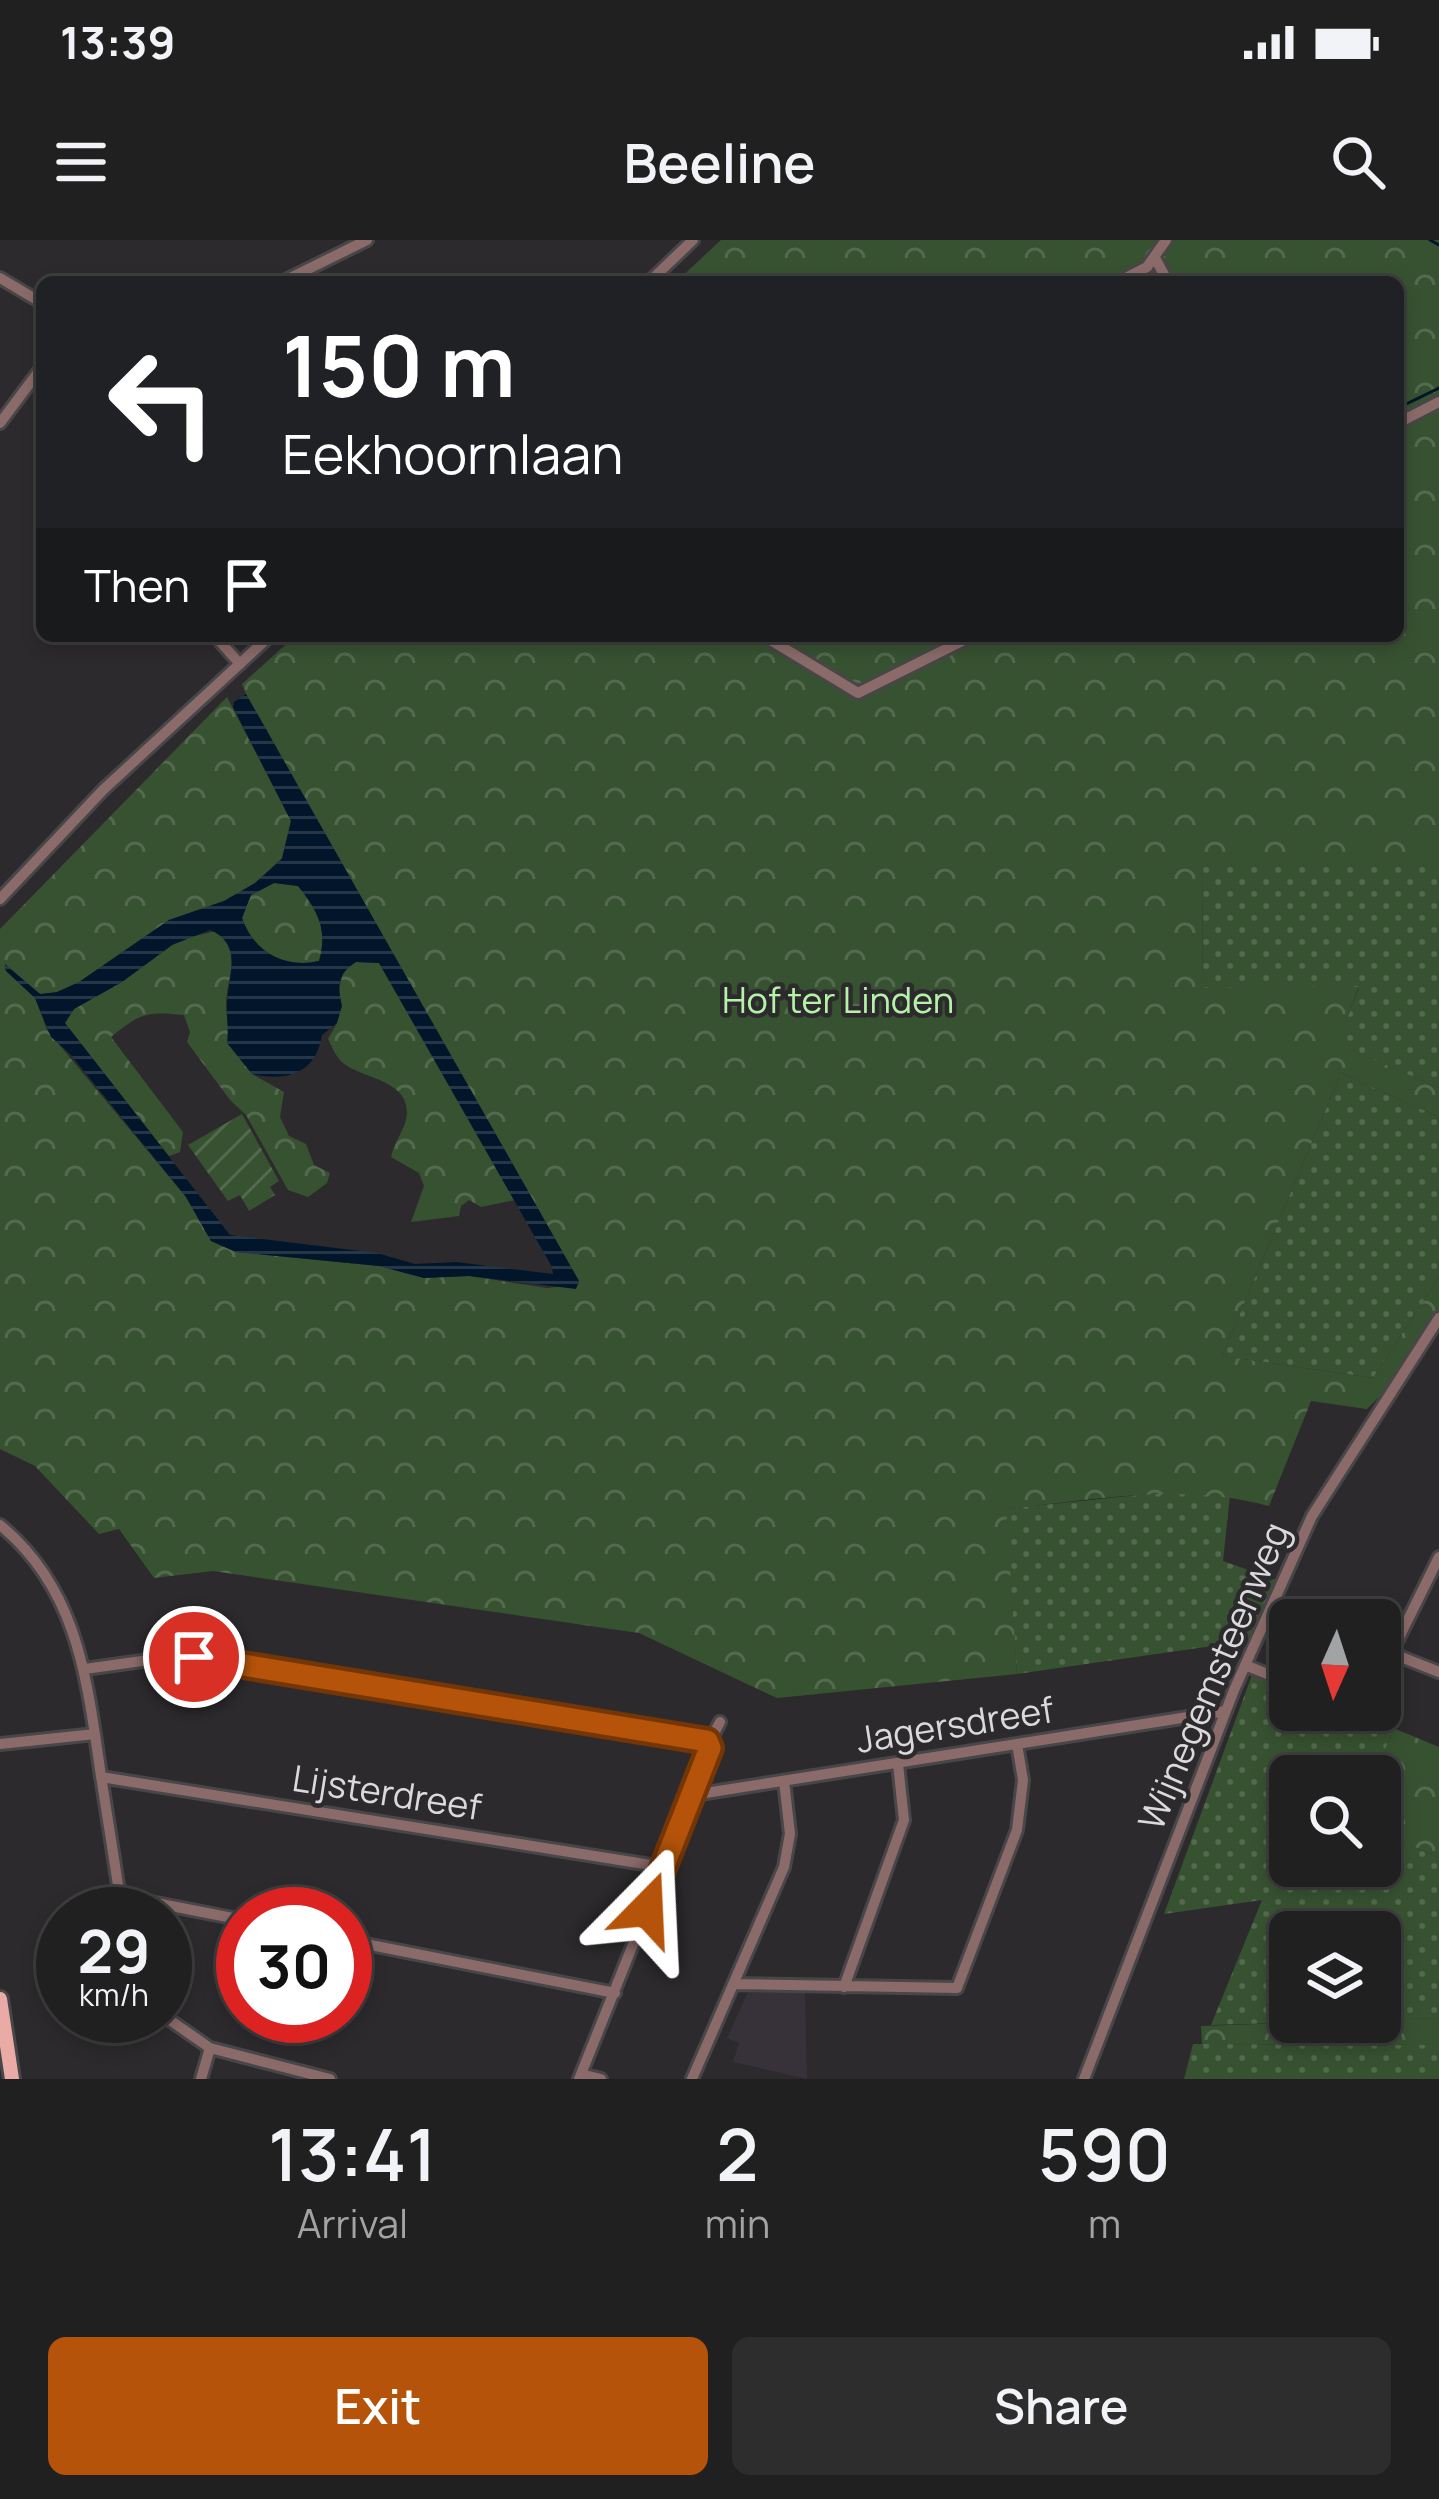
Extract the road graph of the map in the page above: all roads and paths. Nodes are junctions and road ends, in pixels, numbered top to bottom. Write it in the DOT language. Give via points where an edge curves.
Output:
graph roads {
  1 [pos="367,240"];
  2 [pos="693,240"];
  3 [pos="1166,240"];
  4 [pos="1155,258"];
  5 [pos="294,276"];
  6 [pos="655,276"];
  7 [pos="1130,276"];
  8 [pos="1165,276"];
  9 [pos="0,278"];
  10 [pos="36,299"];
  11 [pos="36,375"];
  12 [pos="1439,402"];
  13 [pos="1404,420"];
  14 [pos="0,423"];
  15 [pos="220,642"];
  16 [pos="264,642"];
  17 [pos="774,642"];
  18 [pos="959,642"];
  19 [pos="240,664"];
  20 [pos="0,899"];
  21 [pos="1439,1318"];
  22 [pos="0,1526"];
  23 [pos="1439,1557"];
  24 [pos="1401,1633"];
  25 [pos="1401,1657"];
  26 [pos="1245,1665"];
  27 [pos="86,1669"];
  28 [pos="1439,1672"];
  29 [pos="1269,1674"];
  30 [pos="1226,1712"];
  31 [pos="720,1722"];
  32 [pos="95,1734"];
  33 [pos="708,1742"];
  34 [pos="0,1744"];
  35 [pos="1017,1744"];
  36 [pos="898,1764"];
  37 [pos="101,1777"];
  38 [pos="784,1781"];
  39 [pos="693,1796"];
  40 [pos="663,1867"];
  41 [pos="119,1887"];
  42 [pos="372,1945"];
  43 [pos="734,1984"];
  44 [pos="844,1987"];
  45 [pos="615,1993"];
  46 [pos="0,2000"];
  47 [pos="192,2035"];
  48 [pos="210,2048"];
  49 [pos="580,2077"];
  50 [pos="12,2079"];
  51 [pos="202,2079"];
  52 [pos="330,2079"];
  53 [pos="601,2079"];
  54 [pos="692,2079"];
  55 [pos="1084,2079"];
  1 -- 5 [label="street"];
  2 -- 6 [label="street"];
  3 -- 4 [label="street"];
  4 -- 7 [label="street"];
  4 -- 8 [label="street"];
  9 -- 10 [label="street"];
  11 -- 14 [label="street"];
  12 -- 13 [label="street"];
  15 -- 19 [label="street"];
  16 -- 19 [label="street"];
  17 -- 18 [label="street" via="858,693"];
  19 -- 20 [label="street"];
  21 -- 26 [label="street, Wijnegemsteenweg" via="1321,1499"];
  22 -- 27 [label="street" via="50,1579"];
  23 -- 24 [label="street"];
  25 -- 28 [label="street"];
  26 -- 29 [label="street"];
  26 -- 30 [label="street, Wijnegemsteenweg"];
  27 -- 32 [label="street"];
  27 -- 33 [label="street" via="210,1659"];
  30 -- 35 [label="street, Jagersdreef"];
  30 -- 55 [label="street, Wijnegemsteenweg"];
  31 -- 33 [label="street"];
  32 -- 34 [label="street"];
  32 -- 37 [label="street"];
  33 -- 39 [label="street"];
  35 -- 36 [label="street, Jagersdreef"];
  35 -- 44 [label="street" via="1017,1830 957,1988"];
  36 -- 38 [label="street, Jagersdreef"];
  36 -- 44 [label="street" via="904,1820"];
  37 -- 40 [label="street, Lijsterdreef"];
  37 -- 41 [label="street"];
  38 -- 39 [label="street, Jagersdreef"];
  38 -- 43 [label="street" via="784,1867"];
  39 -- 40 [label="street"];
  40 -- 45 [label="street"];
  42 -- 45 [label="street"];
  43 -- 44 [label="street"];
  43 -- 54 [label="street"];
  45 -- 49 [label="street"];
  46 -- 50 [label="main road"];
  47 -- 48 [label="street"];
  48 -- 51 [label="street"];
  48 -- 52 [label="street"];
  49 -- 53 [label="street"];
}
